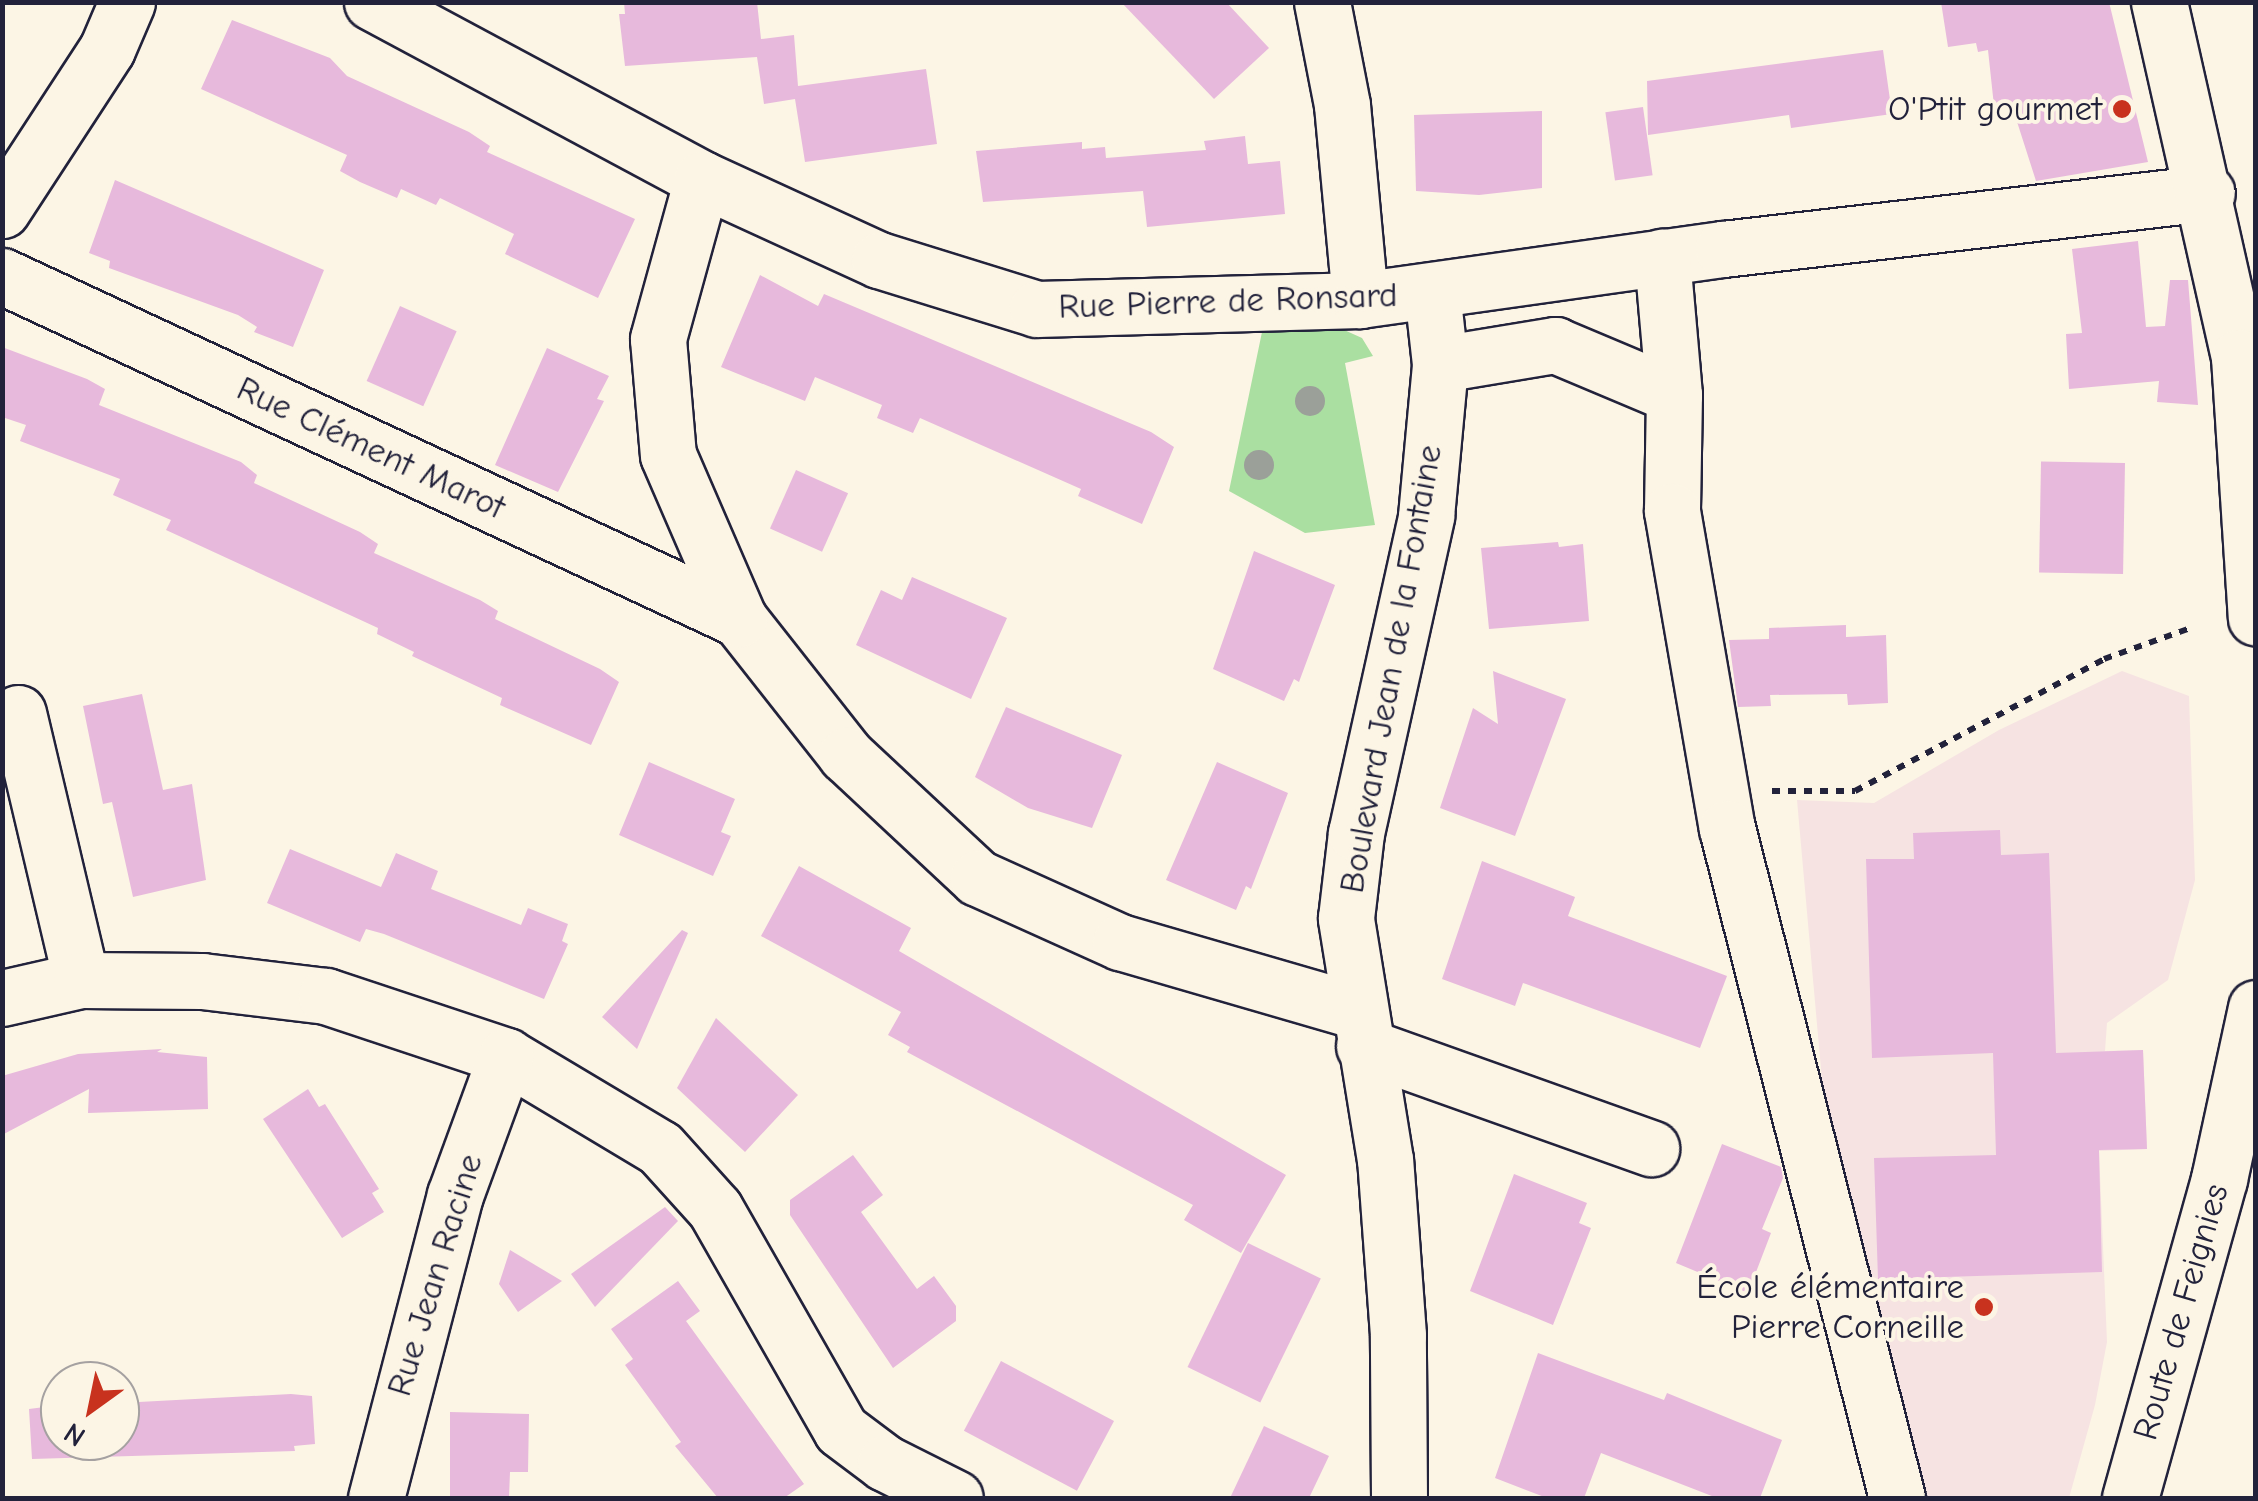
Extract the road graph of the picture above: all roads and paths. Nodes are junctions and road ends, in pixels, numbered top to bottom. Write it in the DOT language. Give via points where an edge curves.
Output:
graph roads {
  1 [pos="127,2"];
  2 [pos="372,2"];
  3 [pos="1322,2"];
  4 [pos="2159,2"];
  5 [pos="702,179"];
  6 [pos="2207,192"];
  7 [pos="2,210"];
  8 [pos="1662,257"];
  9 [pos="2,276"];
  10 [pos="1432,292"];
  11 [pos="1360,300"];
  12 [pos="1440,364"];
  13 [pos="1674,395"];
  14 [pos="2256,617"];
  15 [pos="740,619"];
  16 [pos="2188,630"];
  17 [pos="18,714"];
  18 [pos="1722,794"];
  19 [pos="81,980"];
  20 [pos="2,998"];
  21 [pos="2256,1008"];
  22 [pos="1361,1028"];
  23 [pos="506,1056"];
  24 [pos="1652,1148"];
  25 [pos="376,1498"];
  26 [pos="955,1498"];
  27 [pos="1399,1498"];
  28 [pos="1897,1498"];
  29 [pos="2130,1498"];
  1 -- 7 [label="street" via="107,49"];
  2 -- 5 [label="street, Rue Pierre de Ronsard"];
  3 -- 11 [label="street" via="1342,105"];
  4 -- 6 [label="street"];
  5 -- 11 [label="street, Rue Pierre de Ronsard" via="879,260 1037,309"];
  5 -- 15 [label="street" via="658,339 668,456"];
  6 -- 8 [label="street, Rue Pierre de Ronsard"];
  6 -- 14 [label="street" via="2239,358"];
  8 -- 10 [label="street, Rue Pierre de Ronsard"];
  8 -- 13 [label="street"];
  9 -- 15 [label="street, Rue Clément Marot"];
  10 -- 11 [label="street, Rue Pierre de Ronsard"];
  10 -- 12 [label="street, Boulevard Jean de la Fontaine"];
  12 -- 13 [label="street" via="1554,345"];
  12 -- 22 [label="street, Boulevard Jean de la Fontaine" via="1426,516 1356,834 1346,918"];
  13 -- 18 [label="street" via="1672,511"];
  15 -- 22 [label="street" via="846,755 978,878 1120,942"];
  16 -- 18 [label="path" via="2104,659 1855,791"];
  17 -- 19 [label="street"];
  18 -- 28 [label="street"];
  19 -- 20 [label="street"];
  19 -- 23 [label="street" via="202,981 326,996"];
  21 -- 29 [label="street, Route de Feignies" via="2219,1179"];
  22 -- 24 [label="street"];
  22 -- 27 [label="street, Boulevard Jean de la Fontaine" via="1386,1160 1398,1335"];
  23 -- 25 [label="street, Rue Jean Racine" via="455,1195"];
  23 -- 26 [label="street" via="660,1148 715,1208 841,1430 885,1463"];
}
